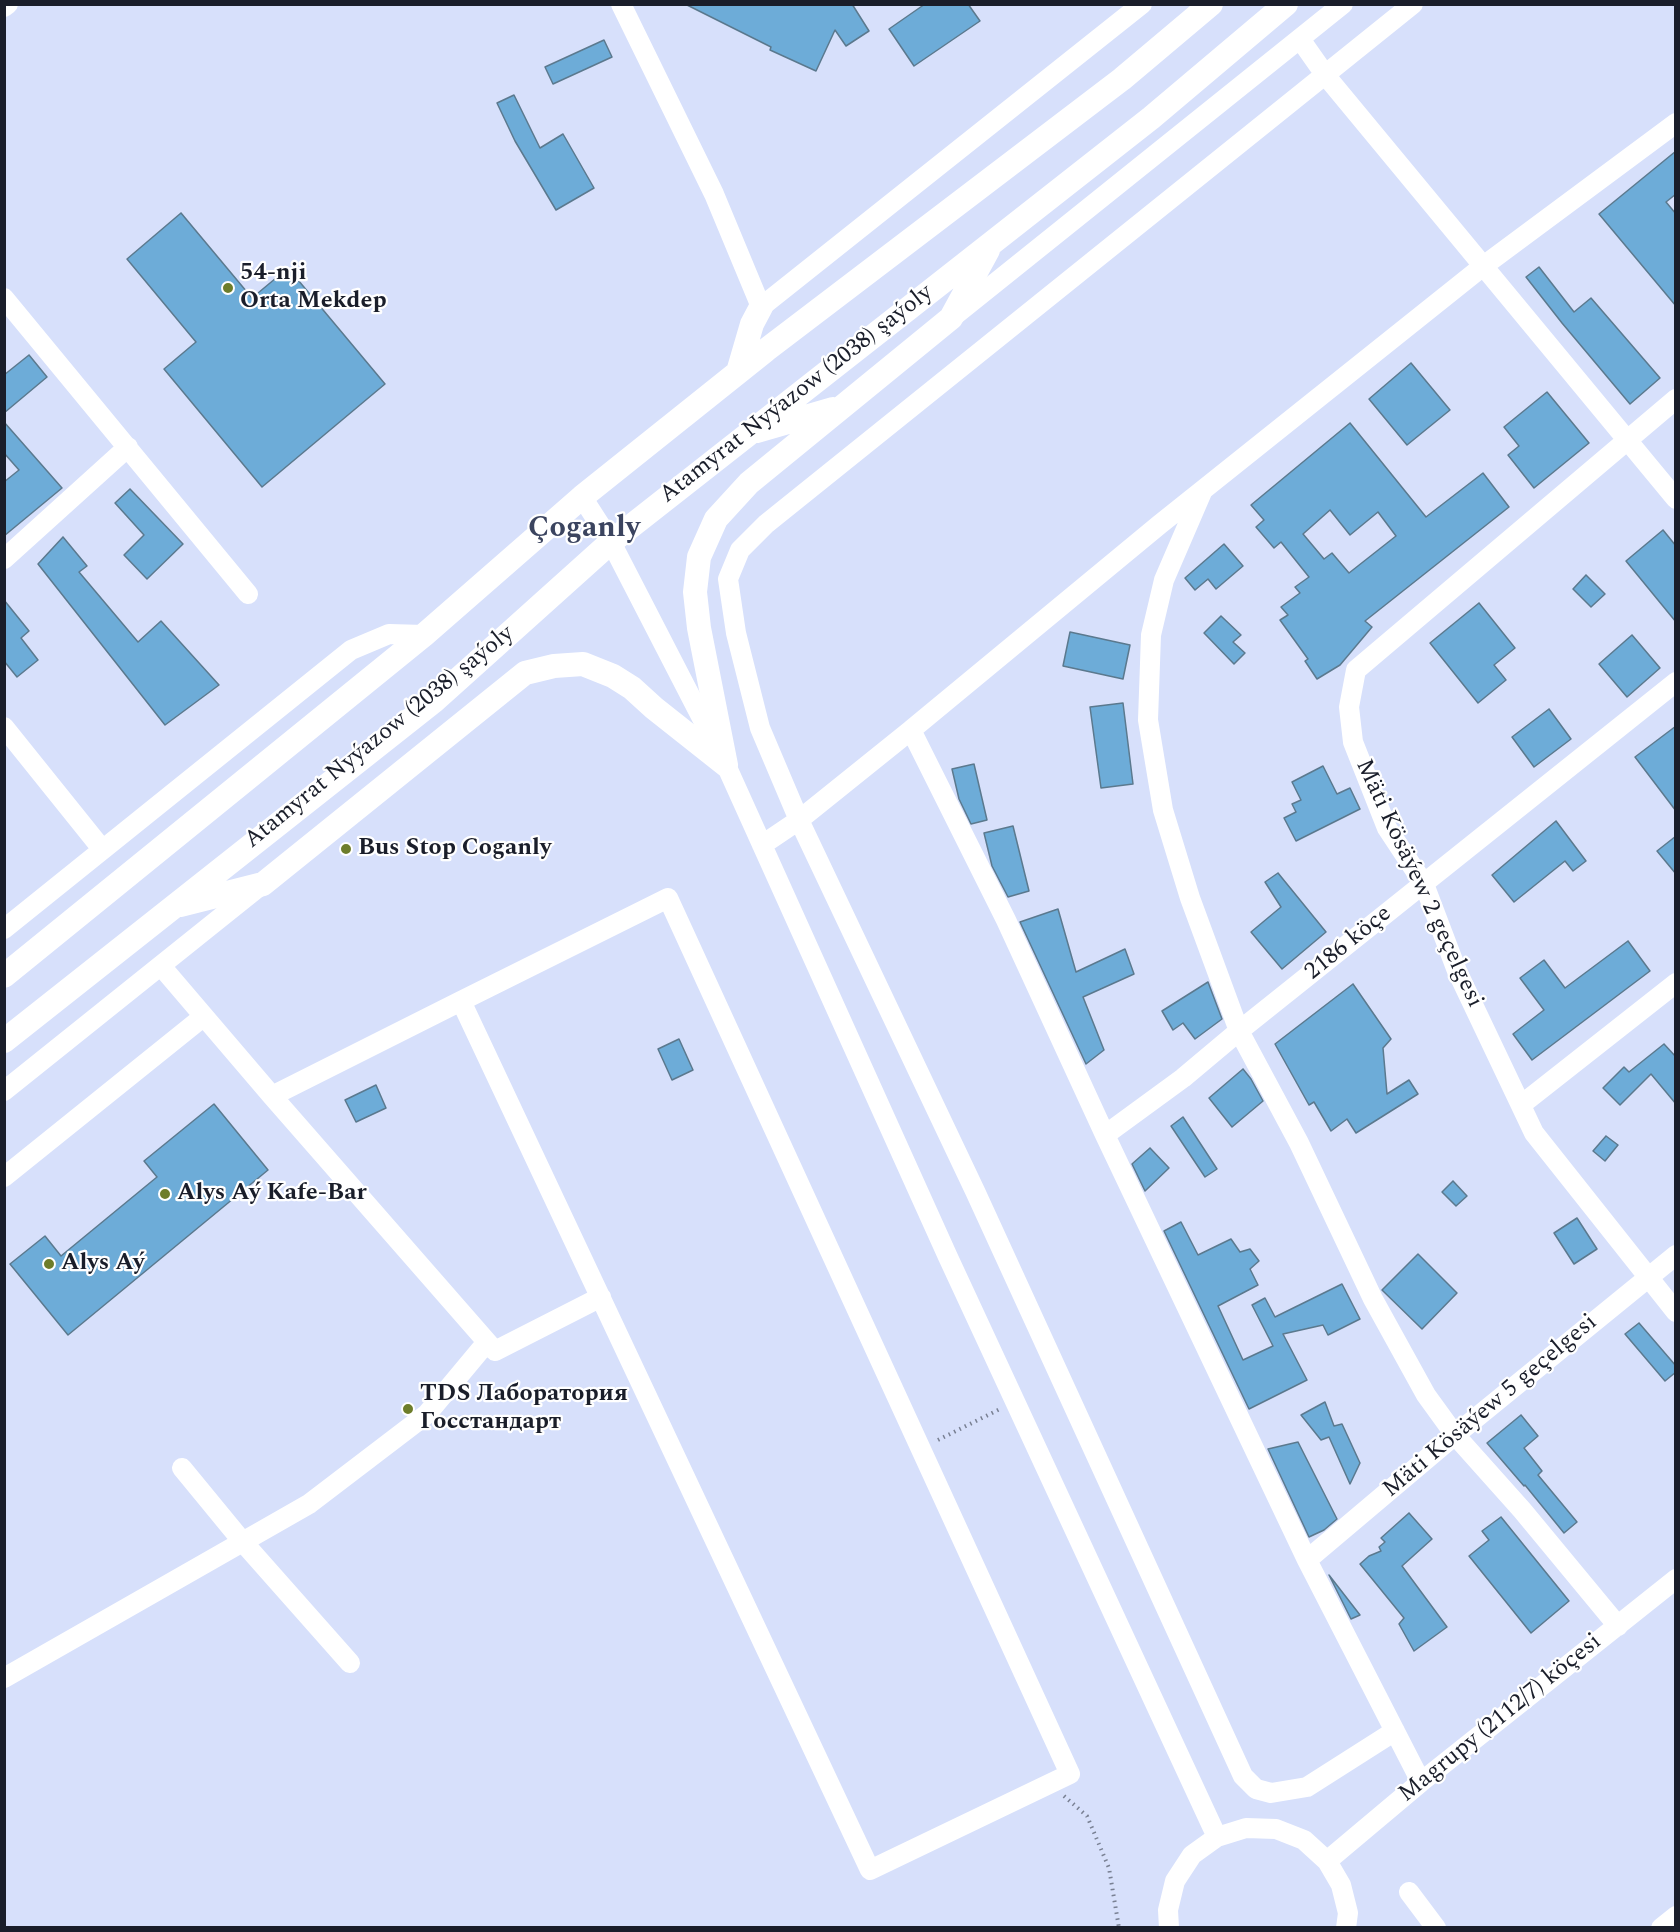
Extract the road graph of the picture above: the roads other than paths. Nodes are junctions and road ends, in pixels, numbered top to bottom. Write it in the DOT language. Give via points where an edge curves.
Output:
graph roads {
  1 [pos="621,4"];
  2 [pos="1142,4"];
  3 [pos="1211,4"];
  4 [pos="1286,4"];
  5 [pos="1343,4"];
  6 [pos="1413,4"];
  7 [pos="1300,39"];
  8 [pos="1326,76"];
  9 [pos="1676,123"];
  10 [pos="992,243"];
  11 [pos="1482,267"];
  12 [pos="4,298"];
  13 [pos="761,307"];
  14 [pos="951,318"];
  15 [pos="738,372"];
  16 [pos="1676,399"];
  17 [pos="843,406"];
  18 [pos="746,435"];
  19 [pos="1627,439"];
  20 [pos="128,447"];
  21 [pos="1204,489"];
  22 [pos="582,497"];
  23 [pos="1676,499"];
  24 [pos="611,542"];
  25 [pos="4,559"];
  26 [pos="248,594"];
  27 [pos="424,635"];
  28 [pos="1676,682"];
  29 [pos="434,701"];
  30 [pos="4,726"];
  31 [pos="911,730"];
  32 [pos="726,765"];
  33 [pos="404,771"];
  34 [pos="799,820"];
  35 [pos="762,845"];
  36 [pos="102,849"];
  37 [pos="263,884"];
  38 [pos="1424,884"];
  39 [pos="171,907"];
  40 [pos="4,929"];
  41 [pos="161,966"];
  42 [pos="4,976"];
  43 [pos="1676,983"];
  44 [pos="461,1001"];
  45 [pos="203,1017"];
  46 [pos="1239,1031"];
  47 [pos="4,1041"];
  48 [pos="4,1091"];
  49 [pos="272,1096"];
  50 [pos="1521,1105"];
  51 [pos="1104,1135"];
  52 [pos="4,1177"];
  53 [pos="1676,1255"];
  54 [pos="1648,1278"];
  55 [pos="601,1297"];
  56 [pos="1676,1312"];
  57 [pos="487,1342"];
  58 [pos="1455,1435"];
  59 [pos="182,1468"];
  60 [pos="242,1541"];
  61 [pos="1307,1560"];
  62 [pos="1676,1579"];
  63 [pos="1618,1626"];
  64 [pos="350,1663"];
  65 [pos="4,1678"];
  66 [pos="1395,1731"];
  67 [pos="1421,1782"];
  68 [pos="1216,1837"];
  69 [pos="1327,1861"];
  70 [pos="1409,1892"];
  71 [pos="1676,1916"];
  72 [pos="1169,1928"];
  73 [pos="1346,1928"];
  74 [pos="1436,1928"];
  75 [pos="1661,1928"];
  1 -- 13 [label="street" via="714,194"];
  2 -- 13 [label="street"];
  3 -- 15 [label="main road" via="1122,79"];
  4 -- 10 [label="main road, Atamyrat Nyýazow (2038) şaýoly" via="1151,118"];
  5 -- 7 [label="street"];
  6 -- 8 [label="street"];
  7 -- 8 [label="street"];
  7 -- 14 [label="street"];
  8 -- 11 [label="street"];
  8 -- 34 [label="street" via="766,524 740,550 728,579 736,633 760,728"];
  9 -- 11 [label="street"];
  10 -- 14 [label="main road"];
  10 -- 18 [label="main road, Atamyrat Nyýazow (2038) şaýoly"];
  11 -- 19 [label="street"];
  11 -- 21 [label="street"];
  12 -- 20 [label="street"];
  13 -- 15 [label="main road"];
  14 -- 17 [label="main road"];
  15 -- 22 [label="main road"];
  16 -- 19 [label="street, Mäti Kösäýew 2 geçelgesi"];
  17 -- 18 [label="main road"];
  17 -- 32 [label="main road" via="749,483 716,519 699,557 695,592 699,628"];
  18 -- 24 [label="main road, Atamyrat Nyýazow (2038) şaýoly"];
  19 -- 23 [label="street"];
  19 -- 38 [label="street, Mäti Kösäýew 2 geçelgesi" via="1356,670 1349,707 1353,742 1387,828"];
  20 -- 25 [label="street"];
  20 -- 26 [label="street"];
  21 -- 31 [label="street"];
  21 -- 46 [label="street" via="1161,591 1151,635 1148,720 1163,810 1190,898"];
  22 -- 24 [label="street"];
  22 -- 27 [label="main road"];
  24 -- 29 [label="main road, Atamyrat Nyýazow (2038) şaýoly"];
  24 -- 32 [label="street"];
  27 -- 36 [label="street" via="389,634 351,650"];
  27 -- 42 [label="main road"];
  28 -- 38 [label="street, 2186 köçe"];
  29 -- 33 [label="main road"];
  29 -- 39 [label="main road, Atamyrat Nyýazow (2038) şaýoly"];
  30 -- 36 [label="street"];
  31 -- 34 [label="street"];
  31 -- 51 [label="street" via="1006,921"];
  32 -- 33 [label="main road" via="632,688 583,664 525,673"];
  32 -- 35 [label="street"];
  33 -- 37 [label="main road"];
  34 -- 35 [label="street"];
  34 -- 66 [label="street" via="975,1191 1243,1776 1256,1789 1271,1793 1307,1787"];
  35 -- 68 [label="street"];
  36 -- 40 [label="street"];
  37 -- 39 [label="main road"];
  37 -- 41 [label="street"];
  38 -- 46 [label="street, 2186 köçe"];
  38 -- 50 [label="street, Mäti Kösäýew 2 geçelgesi" via="1457,971"];
  39 -- 47 [label="main road, Atamyrat Nyýazow (2038) şaýoly"];
  41 -- 45 [label="street"];
  41 -- 48 [label="street"];
  43 -- 50 [label="street"];
  44 -- 49 [label="street"];
  44 -- 55 [label="street"];
  44 -- 55 [label="street" via="668,898 1070,1774 870,1870"];
  45 -- 49 [label="street"];
  45 -- 52 [label="street"];
  46 -- 51 [label="street, 2186 köçe" via="1183,1078"];
  46 -- 58 [label="street" via="1299,1143 1373,1299 1426,1395"];
  49 -- 57 [label="street"];
  50 -- 54 [label="street, Mäti Kösäýew 2 geçelgesi" via="1534,1133"];
  51 -- 61 [label="street"];
  53 -- 54 [label="street, Mäti Kösäýew 5 geçelgesi"];
  54 -- 56 [label="street, Mäti Kösäýew 2 geçelgesi"];
  54 -- 58 [label="street, Mäti Kösäýew 5 geçelgesi"];
  55 -- 57 [label="street" via="495,1350"];
  57 -- 60 [label="street" via="428,1414 309,1504"];
  58 -- 61 [label="street, Mäti Kösäýew 5 geçelgesi"];
  58 -- 63 [label="street"];
  59 -- 60 [label="street"];
  60 -- 64 [label="street"];
  60 -- 65 [label="street"];
  61 -- 66 [label="street"];
  62 -- 63 [label="street, Magrupy (2112/7) köçesi"];
  63 -- 67 [label="street, Magrupy (2112/7) köçesi"];
  66 -- 67 [label="street"];
  67 -- 69 [label="street, Magrupy (2112/7) köçesi"];
  68 -- 69 [label="street" via="1246,1828 1276,1829 1304,1840"];
  68 -- 72 [label="street" via="1192,1855 1175,1881 1168,1910"];
  69 -- 73 [label="street" via="1341,1885 1348,1912"];
  70 -- 74 [label="street"];
  71 -- 75 [label="street"];
}
